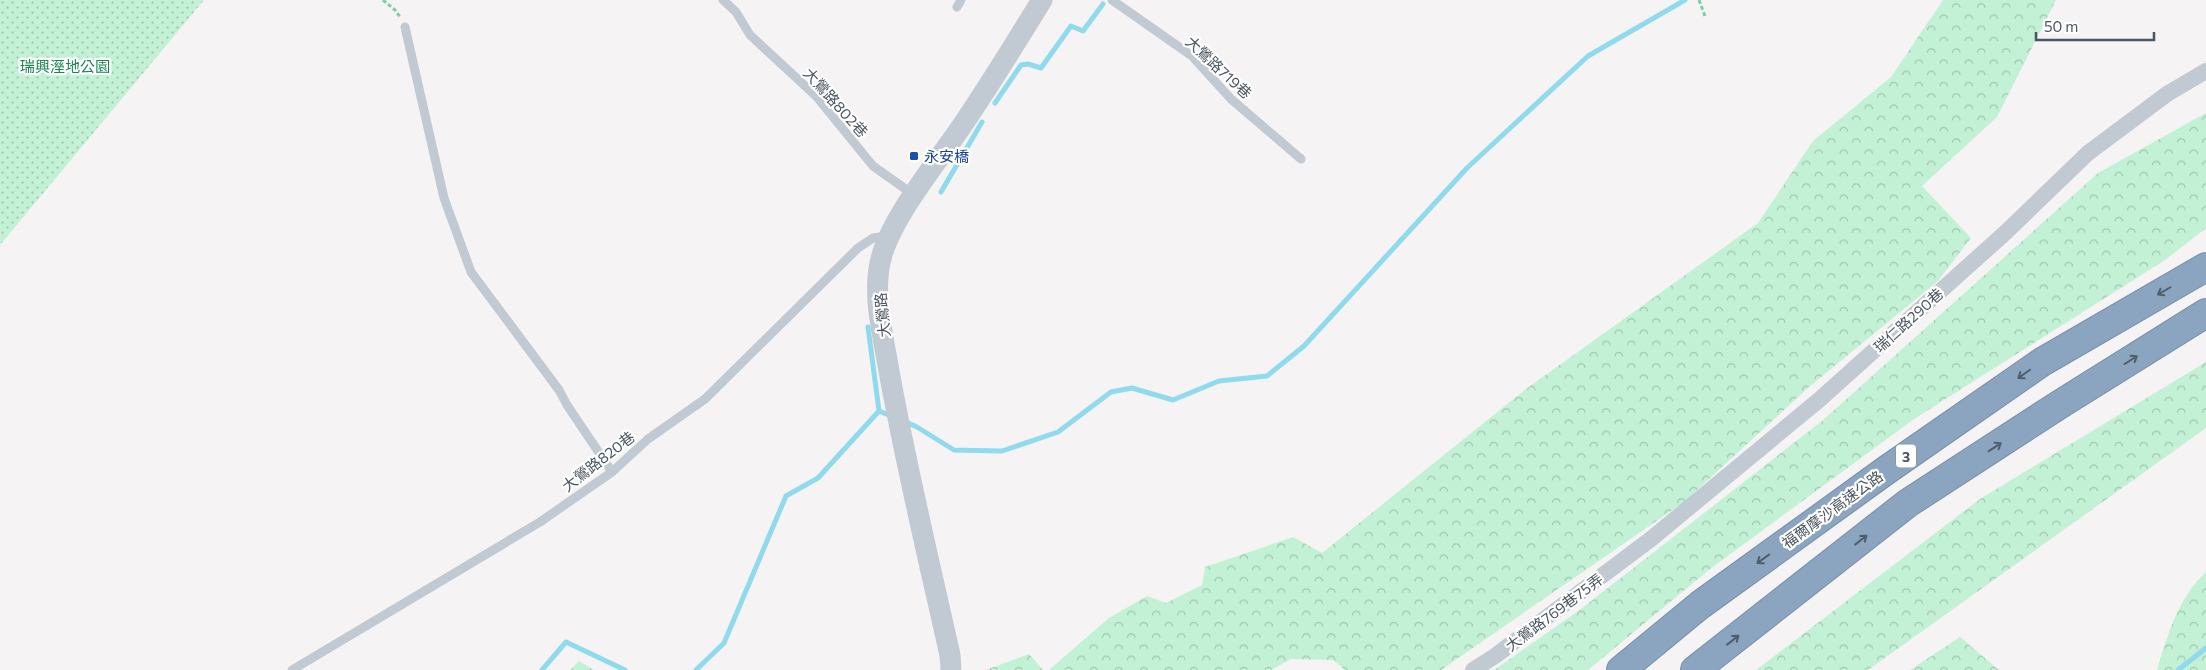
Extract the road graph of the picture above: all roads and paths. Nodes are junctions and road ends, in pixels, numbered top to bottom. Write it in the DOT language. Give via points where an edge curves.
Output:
graph roads {
  1 [pos="383,0"];
  2 [pos="723,0"];
  3 [pos="1042,0"];
  4 [pos="1112,0"];
  5 [pos="1699,1"];
  6 [pos="1705,16"];
  7 [pos="405,27"];
  8 [pos="2206,71"];
  9 [pos="1302,159"];
  10 [pos="914,195"];
  11 [pos="890,236"];
  12 [pos="2206,267"];
  13 [pos="2206,313"];
  14 [pos="612,472"];
  15 [pos="1610,570"];
  16 [pos="292,670"];
  17 [pos="951,670"];
  18 [pos="1473,670"];
  19 [pos="1622,670"];
  20 [pos="1695,670"];
  1 -- 7 [label="path" via="395,10"];
  2 -- 10 [label="lane, 大鶯路802巷" via="736,12 750,35 816,96 873,166"];
  3 -- 10 [label="street, 大鶯路" via="984,93"];
  4 -- 9 [label="lane, 大鶯路719巷" via="1192,56 1231,99"];
  5 -- 6 [label="path"];
  7 -- 14 [label="lane" via="444,198 470,272 559,390"];
  8 -- 15 [label="street, 瑞仁路290巷" via="2167,94 2088,153 2005,233 1819,400"];
  10 -- 11 [label="street, 大鶯路"];
  11 -- 14 [label="lane, 大鶯路820巷" via="874,238 858,248 705,398 648,439"];
  11 -- 17 [label="street, 大鶯路" via="881,256 878,296 897,417"];
  12 -- 19 [label="highway, 福爾摩沙高速公路 / 3, one-way" via="2042,362 1700,605"];
  20 -- 13 [label="highway, one-way" via="1908,503"];
  14 -- 16 [label="lane, 大鶯路820巷" via="540,522"];
  15 -- 18 [label="street, 大鶯路769巷75弄"];
}
